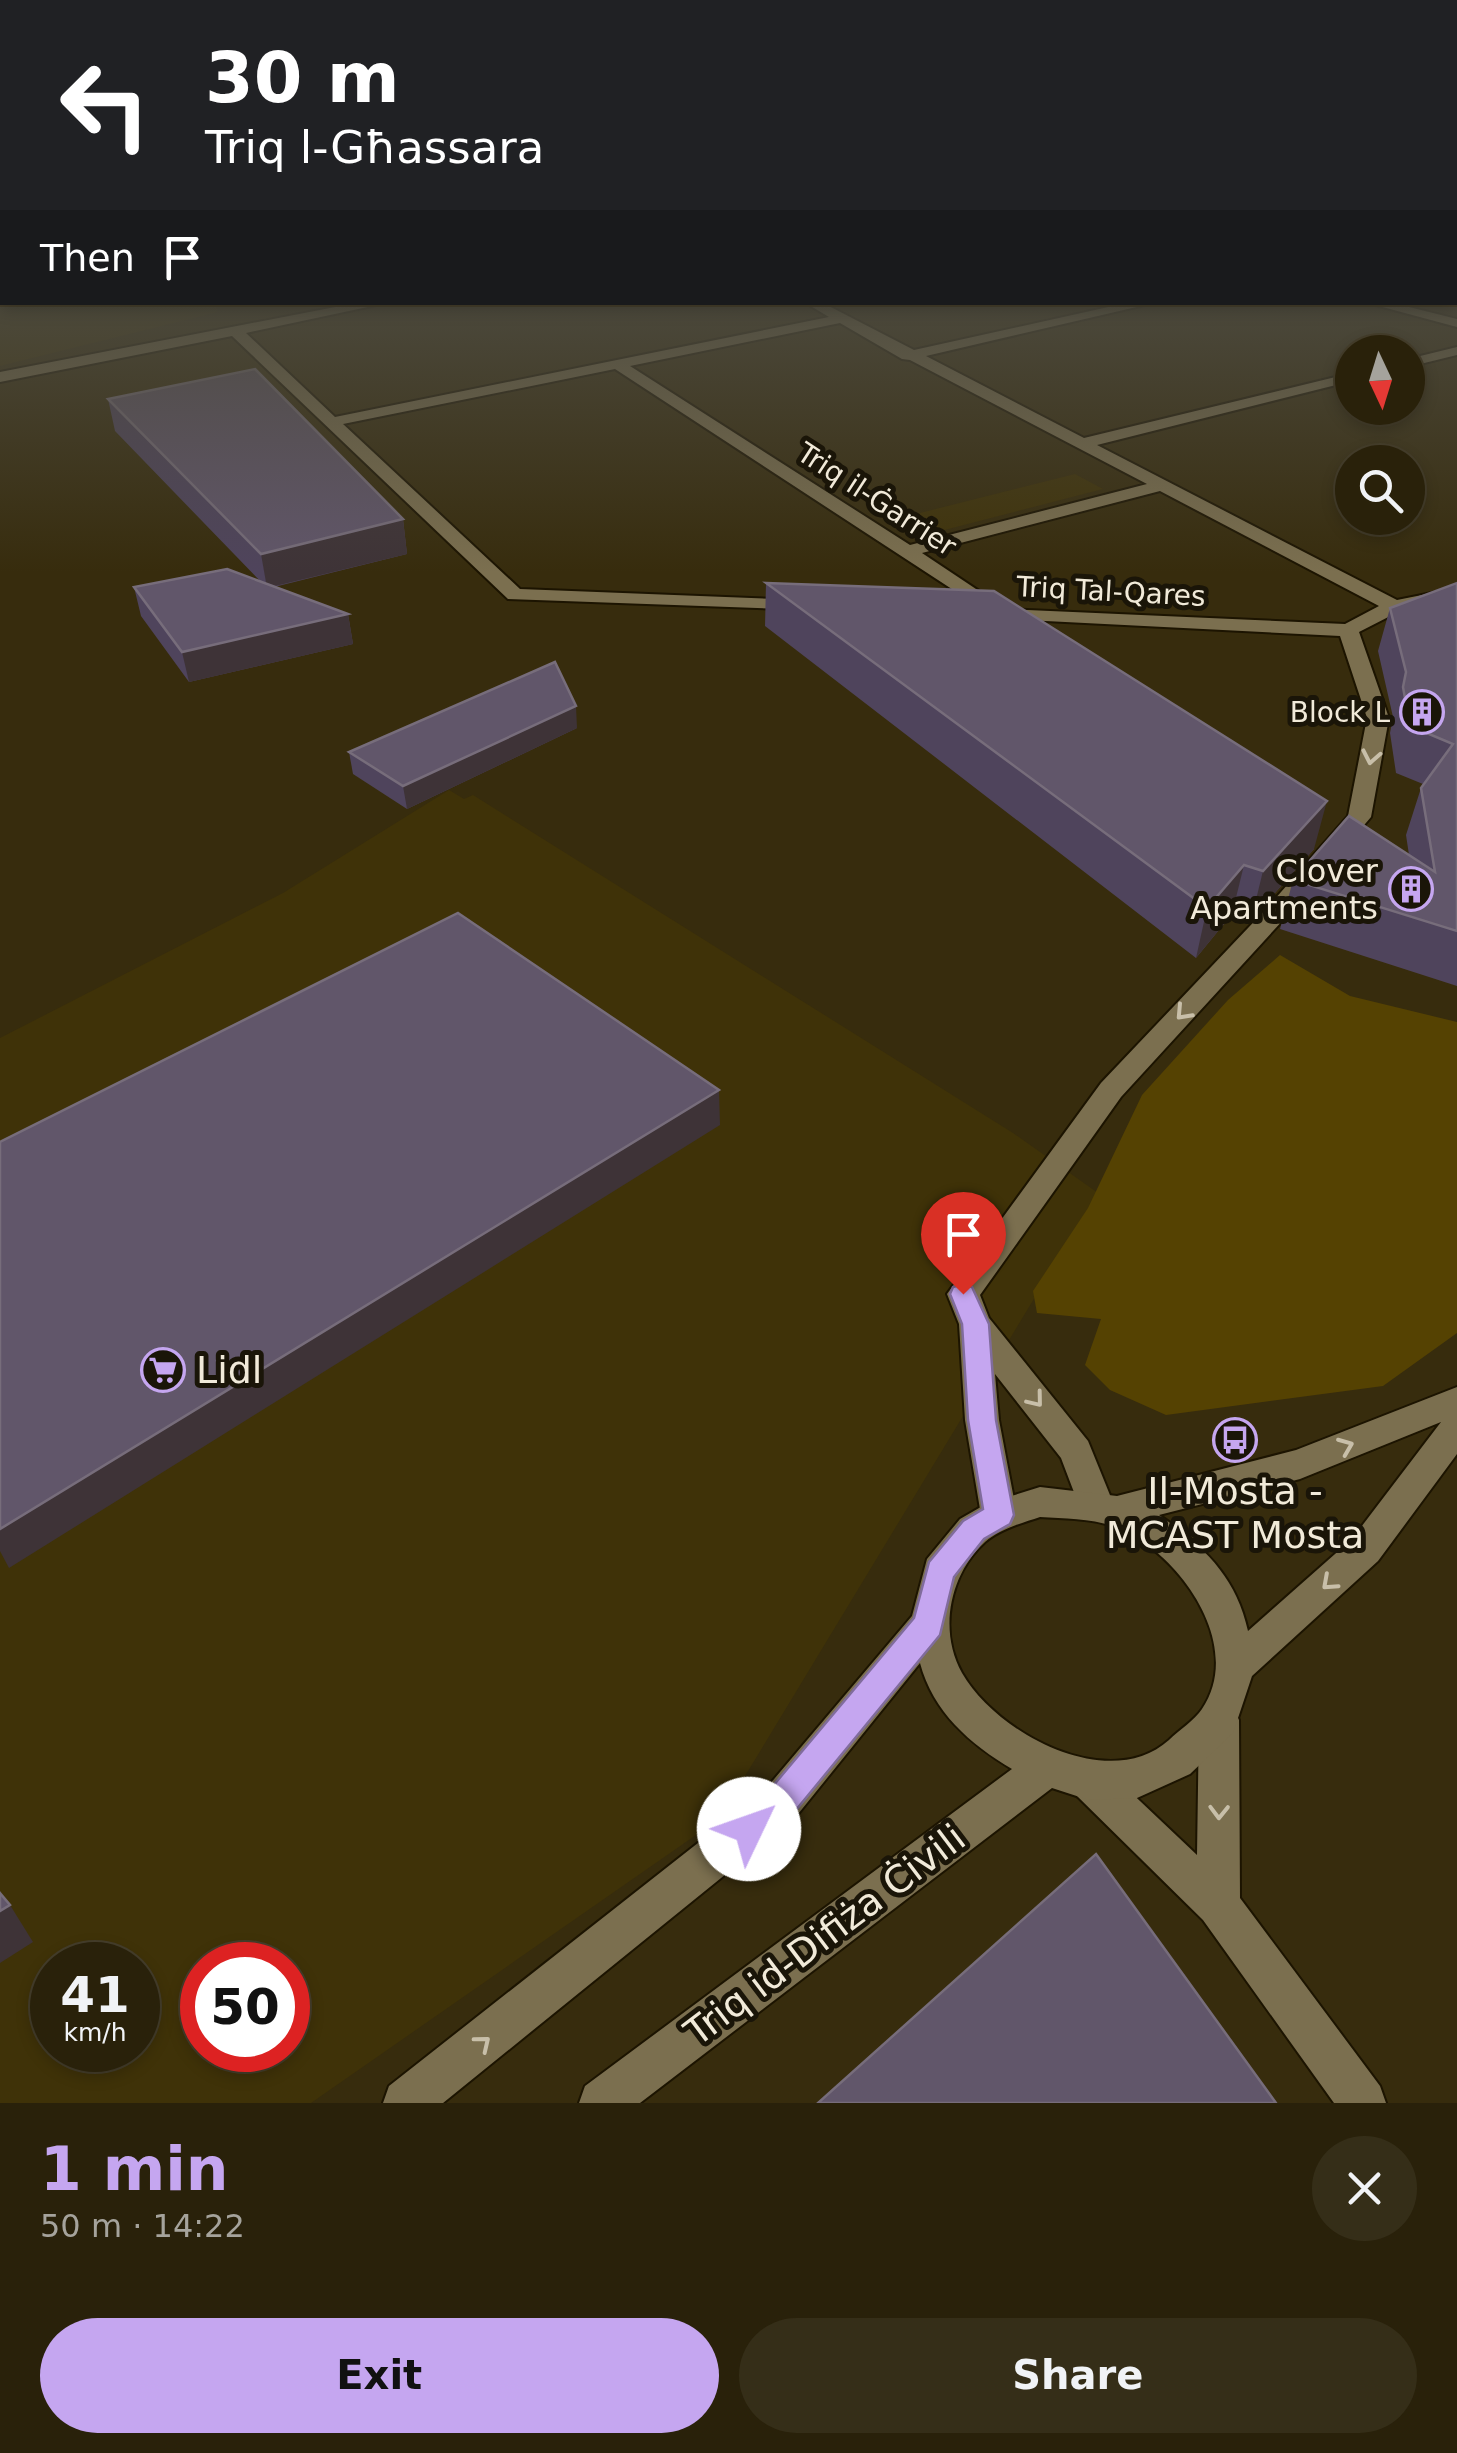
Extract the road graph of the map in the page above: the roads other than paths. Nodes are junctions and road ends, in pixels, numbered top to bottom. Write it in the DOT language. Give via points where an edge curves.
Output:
graph roads {
  1 [pos="284,376"];
  2 [pos="568,376"];
  3 [pos="636,376"];
  4 [pos="948,376"];
  5 [pos="1335,381"];
  6 [pos="332,422"];
  7 [pos="1085,443"];
  8 [pos="1160,486"];
  9 [pos="908,551"];
  10 [pos="1457,594"];
  11 [pos="1394,606"];
  12 [pos="827,607"];
  13 [pos="964,612"];
  14 [pos="1003,614"];
  15 [pos="1348,630"];
  16 [pos="969,1309"];
  17 [pos="1457,1401"];
  18 [pos="1457,1427"];
  19 [pos="1107,1508"];
  20 [pos="999,1515"];
  21 [pos="928,1624"];
  22 [pos="1236,1666"];
  23 [pos="1220,1720"];
  24 [pos="1047,1767"];
  25 [pos="1089,1780"];
  26 [pos="1218,1905"];
  27 [pos="406,2103"];
  28 [pos="602,2103"];
  29 [pos="1364,2103"];
  1 -- 6 [label="street"];
  2 -- 6 [label="street"];
  3 -- 9 [label="street, Triq il-Ġarrier"];
  4 -- 7 [label="street"];
  5 -- 7 [label="street"];
  6 -- 12 [label="street" via="515,595"];
  7 -- 8 [label="street"];
  8 -- 9 [label="street"];
  8 -- 11 [label="street"];
  9 -- 14 [label="street, Triq il-Ġarrier"];
  10 -- 11 [label="street"];
  11 -- 15 [label="street"];
  13 -- 14 [label="street, Triq Tal-Qares"];
  14 -- 15 [label="street, Triq Tal-Qares"];
  15 -- 16 [label="street, one-way" via="1378,718 1359,817 1111,1090"];
  16 -- 19 [label="street, one-way" via="1076,1451"];
  16 -- 20 [label="street"];
  19 -- 17 [label="street, one-way" via="1300,1464"];
  18 -- 22 [label="street, one-way" via="1365,1550"];
  19 -- 20 [label="street" via="1040,1502"];
  19 -- 22 [label="street" via="1140,1522 1190,1558 1224,1608"];
  20 -- 21 [label="street" via="973,1530 940,1571"];
  21 -- 24 [label="street" via="945,1682 986,1732"];
  27 -- 21 [label="street, one-way" via="779,1804"];
  22 -- 23 [label="street"];
  23 -- 25 [label="street" via="1176,1760 1137,1778"];
  23 -- 26 [label="street, one-way"];
  24 -- 25 [label="street"];
  24 -- 28 [label="street, Triq id-Difiża Ċivili"];
  25 -- 26 [label="street"];
  26 -- 29 [label="street"];
}
